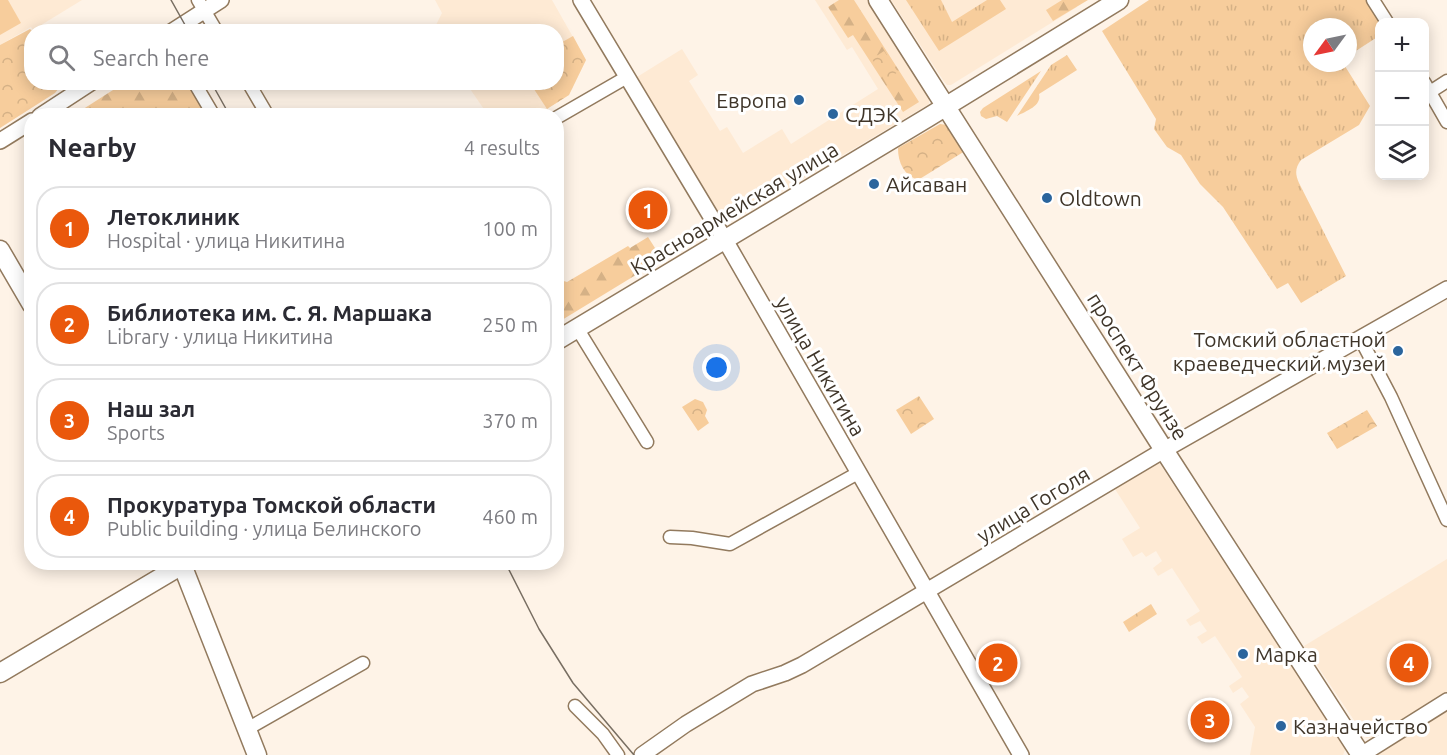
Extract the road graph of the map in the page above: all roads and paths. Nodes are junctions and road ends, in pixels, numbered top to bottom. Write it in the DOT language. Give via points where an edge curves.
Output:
graph roads {
  1 [pos="222,0"];
  2 [pos="580,0"];
  3 [pos="878,0"];
  4 [pos="1119,0"];
  5 [pos="1373,0"];
  6 [pos="201,5"];
  7 [pos="1384,18"];
  8 [pos="180,24"];
  9 [pos="212,24"];
  10 [pos="627,77"];
  11 [pos="1447,81"];
  12 [pos="1429,86"];
  13 [pos="80,90"];
  14 [pos="199,90"];
  15 [pos="253,90"];
  16 [pos="1429,90"];
  17 [pos="946,106"];
  18 [pos="52,108"];
  19 [pos="209,108"];
  20 [pos="263,108"];
  21 [pos="564,113"];
  22 [pos="1447,122"];
  23 [pos="24,126"];
  24 [pos="0,141"];
  25 [pos="726,240"];
  26 [pos="0,250"];
  27 [pos="1447,289"];
  28 [pos="24,291"];
  29 [pos="577,328"];
  30 [pos="564,336"];
  31 [pos="1360,338"];
  32 [pos="647,442"];
  33 [pos="1164,450"];
  34 [pos="858,473"];
  35 [pos="1447,520"];
  36 [pos="670,537"];
  37 [pos="173,570"];
  38 [pos="185,570"];
  39 [pos="926,592"];
  40 [pos="363,663"];
  41 [pos="0,674"];
  42 [pos="1447,701"];
  43 [pos="575,706"];
  44 [pos="247,729"];
  45 [pos="257,755"];
  46 [pos="618,755"];
  47 [pos="642,755"];
  48 [pos="1021,755"];
  49 [pos="1361,755"];
  1 -- 6 [label="street"];
  2 -- 10 [label="street, улица Никитина"];
  3 -- 17 [label="main road, проспект Фрунзе"];
  4 -- 17 [label="main road, Красноармейская улица"];
  5 -- 7 [label="street"];
  6 -- 8 [label="street"];
  6 -- 9 [label="street"];
  10 -- 21 [label="street"];
  10 -- 25 [label="street, улица Никитина"];
  11 -- 12 [label="street"];
  13 -- 18 [label="street"];
  14 -- 19 [label="street"];
  15 -- 20 [label="street"];
  16 -- 22 [label="street"];
  17 -- 25 [label="main road, Красноармейская улица"];
  17 -- 33 [label="main road, проспект Фрунзе"];
  23 -- 24 [label="street"];
  25 -- 29 [label="main road, Красноармейская улица"];
  25 -- 34 [label="street, улица Никитина"];
  26 -- 28 [label="main road"];
  27 -- 31 [label="street, улица Гоголя"];
  29 -- 30 [label="main road, Красноармейская улица"];
  29 -- 32 [label="street"];
  31 -- 33 [label="street, улица Гоголя"];
  31 -- 35 [label="street"];
  33 -- 39 [label="street, улица Гоголя"];
  33 -- 49 [label="main road, проспект Фрунзе"];
  34 -- 36 [label="street" via="730,544"];
  34 -- 39 [label="street, улица Никитина"];
  37 -- 41 [label="main road"];
  38 -- 44 [label="main road"];
  39 -- 47 [label="street, улица Гоголя" via="802,665 752,684"];
  39 -- 48 [label="street, улица Никитина"];
  40 -- 44 [label="street"];
  42 -- 49 [label="street"];
  43 -- 46 [label="street"];
  44 -- 45 [label="main road"];
}
